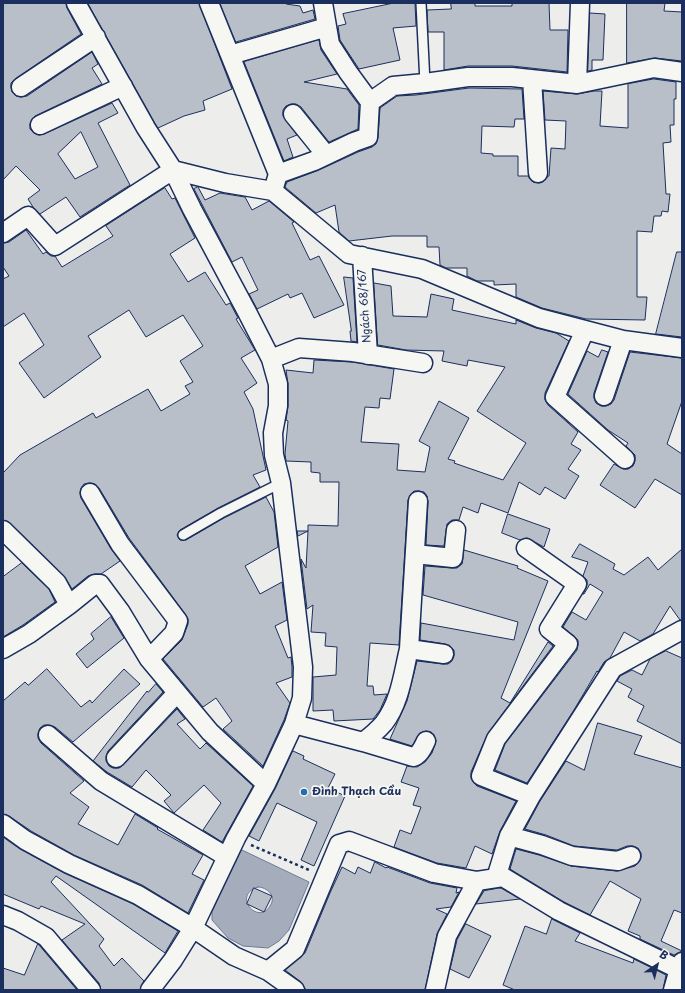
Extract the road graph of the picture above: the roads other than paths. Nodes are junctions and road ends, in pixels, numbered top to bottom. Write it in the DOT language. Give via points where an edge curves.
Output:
graph roads {
  1 [pos="76,3"];
  2 [pos="209,3"];
  3 [pos="323,3"];
  4 [pos="421,3"];
  5 [pos="580,3"];
  6 [pos="327,27"];
  7 [pos="96,37"];
  8 [pos="230,55"];
  9 [pos="682,72"];
  10 [pos="532,79"];
  11 [pos="425,83"];
  12 [pos="577,84"];
  13 [pos="123,86"];
  14 [pos="22,87"];
  15 [pos="370,102"];
  16 [pos="293,114"];
  17 [pos="40,125"];
  18 [pos="326,155"];
  19 [pos="173,170"];
  20 [pos="538,173"];
  21 [pos="278,174"];
  22 [pos="273,191"];
  23 [pos="3,233"];
  24 [pos="362,256"];
  25 [pos="586,330"];
  26 [pos="623,340"];
  27 [pos="682,347"];
  28 [pos="368,355"];
  29 [pos="271,359"];
  30 [pos="423,363"];
  31 [pos="604,396"];
  32 [pos="625,459"];
  33 [pos="281,483"];
  34 [pos="90,493"];
  35 [pos="418,501"];
  36 [pos="3,530"];
  37 [pos="456,530"];
  38 [pos="183,535"];
  39 [pos="526,548"];
  40 [pos="415,554"];
  41 [pos="69,605"];
  42 [pos="682,630"];
  43 [pos="3,649"];
  44 [pos="409,649"];
  45 [pos="444,654"];
  46 [pos="149,659"];
  47 [pos="177,693"];
  48 [pos="294,724"];
  49 [pos="48,735"];
  50 [pos="426,741"];
  51 [pos="363,742"];
  52 [pos="116,758"];
  53 [pos="266,784"];
  54 [pos="531,796"];
  55 [pos="3,824"];
  56 [pos="509,836"];
  57 [pos="227,856"];
  58 [pos="631,856"];
  59 [pos="496,878"];
  60 [pos="477,882"];
  61 [pos="3,915"];
  62 [pos="193,928"];
  63 [pos="681,968"];
  64 [pos="268,971"];
  65 [pos="91,990"];
  66 [pos="150,990"];
  67 [pos="295,990"];
  68 [pos="435,990"];
  69 [pos="673,990"];
  1 -- 7 [label="street"];
  2 -- 8 [label="street"];
  3 -- 6 [label="street"];
  4 -- 11 [label="lane"];
  5 -- 12 [label="street"];
  6 -- 8 [label="street"];
  6 -- 15 [label="street" via="330,44"];
  7 -- 13 [label="street"];
  7 -- 14 [label="street"];
  8 -- 21 [label="street"];
  9 -- 12 [label="street" via="654,68"];
  10 -- 11 [label="street" via="468,77"];
  10 -- 12 [label="street"];
  10 -- 20 [label="street"];
  11 -- 15 [label="street" via="393,86"];
  13 -- 17 [label="street"];
  13 -- 19 [label="street"];
  15 -- 18 [label="street" via="368,137"];
  16 -- 18 [label="street"];
  18 -- 21 [label="street"];
  19 -- 22 [label="street" via="225,183"];
  19 -- 23 [label="street" via="55,246 28,216"];
  19 -- 29 [label="street"];
  21 -- 22 [label="street"];
  22 -- 24 [label="street" via="349,254"];
  24 -- 25 [label="street" via="422,269 539,318"];
  24 -- 28 [label="street, Ngách 68/167"];
  25 -- 26 [label="street"];
  25 -- 32 [label="street" via="555,397"];
  26 -- 27 [label="street"];
  26 -- 31 [label="street"];
  28 -- 29 [label="street" via="298,348"];
  28 -- 30 [label="street"];
  29 -- 33 [label="street" via="278,384 278,406 273,433 274,455"];
  33 -- 38 [label="lane"];
  33 -- 48 [label="street" via="303,666 302,698"];
  34 -- 46 [label="street" via="120,544 178,621 174,633"];
  35 -- 40 [label="street"];
  36 -- 41 [label="street" via="57,583"];
  37 -- 40 [label="street" via="453,558"];
  39 -- 54 [label="street" via="577,584 549,630 568,644 496,739 481,776"];
  40 -- 44 [label="street"];
  41 -- 43 [label="street"];
  41 -- 46 [label="street" via="95,584 100,584"];
  42 -- 54 [label="street" via="613,668"];
  44 -- 45 [label="street"];
  44 -- 51 [label="street" via="398,694 389,715"];
  46 -- 47 [label="street"];
  47 -- 52 [label="street"];
  47 -- 53 [label="street" via="210,732"];
  48 -- 51 [label="street"];
  48 -- 53 [label="street"];
  49 -- 57 [label="street" via="101,781"];
  50 -- 51 [label="street" via="420,752 413,756"];
  53 -- 57 [label="street"];
  54 -- 56 [label="street"];
  55 -- 62 [label="street" via="25,840 68,864 138,895"];
  56 -- 58 [label="street" via="572,856 618,861"];
  56 -- 59 [label="street"];
  57 -- 62 [label="street"];
  59 -- 60 [label="street"];
  59 -- 63 [label="street" via="503,877 559,911"];
  60 -- 64 [label="street" via="434,873 349,841 339,844 295,949"];
  60 -- 68 [label="street" via="447,936"];
  61 -- 65 [label="street" via="46,937"];
  62 -- 64 [label="street" via="234,956"];
  62 -- 66 [label="street"];
  63 -- 69 [label="street"];
  64 -- 67 [label="street"];
}
